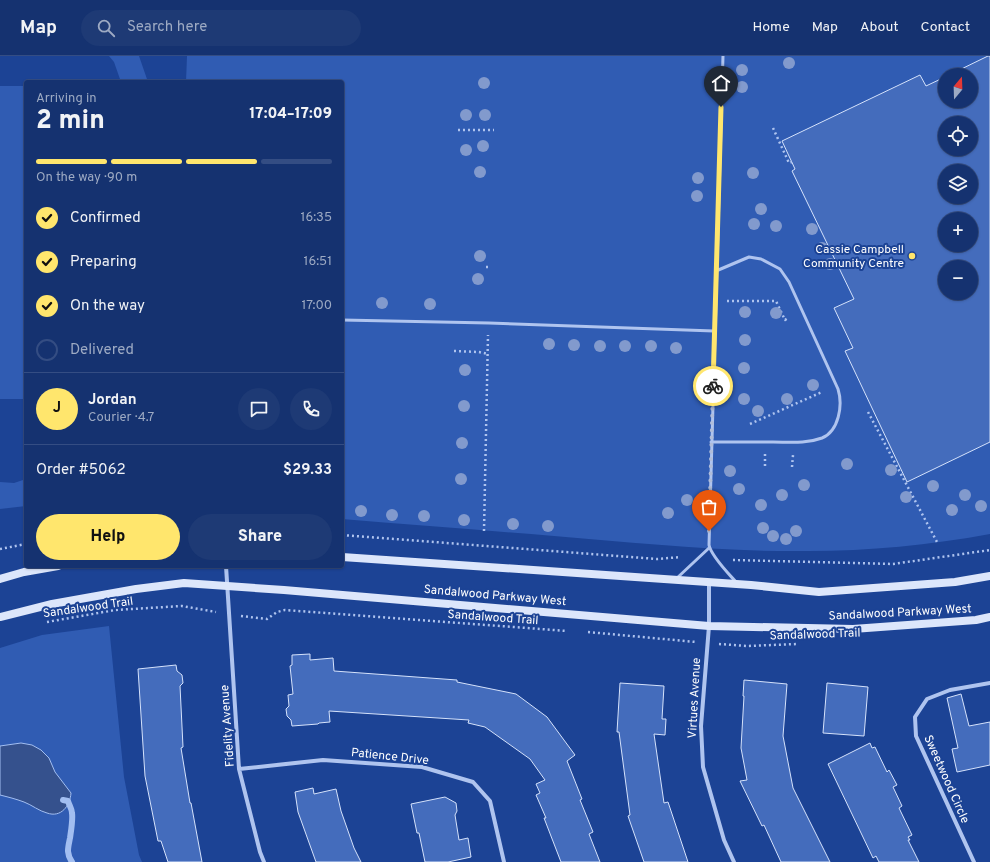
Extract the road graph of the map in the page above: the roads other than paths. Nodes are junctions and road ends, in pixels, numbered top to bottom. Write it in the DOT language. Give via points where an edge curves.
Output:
graph roads {
  1 [pos="723,56"];
  2 [pos="716,271"];
  3 [pos="344,320"];
  4 [pos="714,331"];
  5 [pos="711,442"];
  6 [pos="709,548"];
  7 [pos="344,557"];
  8 [pos="47,568"];
  9 [pos="226,568"];
  10 [pos="990,576"];
  11 [pos="0,578"];
  12 [pos="675,580"];
  13 [pos="709,583"];
  14 [pos="228,585"];
  15 [pos="739,585"];
  16 [pos="990,616"];
  17 [pos="0,618"];
  18 [pos="709,626"];
  19 [pos="990,684"];
  20 [pos="239,769"];
  21 [pos="264,862"];
  22 [pos="504,862"];
  23 [pos="734,862"];
  24 [pos="974,862"];
  1 -- 2 [label="lane"];
  2 -- 4 [label="lane"];
  2 -- 5 [label="lane" via="749,258 766,261 782,271 838,389 841,405 832,429 821,438 805,442"];
  3 -- 4 [label="lane"];
  4 -- 5 [label="lane"];
  5 -- 6 [label="lane"];
  6 -- 12 [label="lane"];
  6 -- 15 [label="lane"];
  7 -- 12 [label="main road, Sandalwood Parkway West"];
  8 -- 11 [label="main road"];
  9 -- 14 [label="street"];
  10 -- 15 [label="main road, Sandalwood Parkway West" via="955,582 819,592"];
  12 -- 13 [label="main road, Sandalwood Parkway West"];
  13 -- 15 [label="main road, Sandalwood Parkway West"];
  13 -- 18 [label="street, Virtues Avenue"];
  14 -- 17 [label="main road, Sandalwood Parkway West" via="184,583 136,589 52,604"];
  14 -- 18 [label="main road, Sandalwood Parkway West"];
  14 -- 20 [label="street, Fidelity Avenue"];
  16 -- 18 [label="main road, Sandalwood Parkway West" via="976,620 853,629"];
  18 -- 23 [label="street, Virtues Avenue" via="700,726 703,767 724,840"];
  19 -- 24 [label="street, Sweetwood Circle" via="950,690 928,699 915,717 916,736"];
  20 -- 21 [label="street, Fidelity Avenue"];
  20 -- 22 [label="street, Patience Drive" via="323,760 422,767 473,782 490,801"];
}
